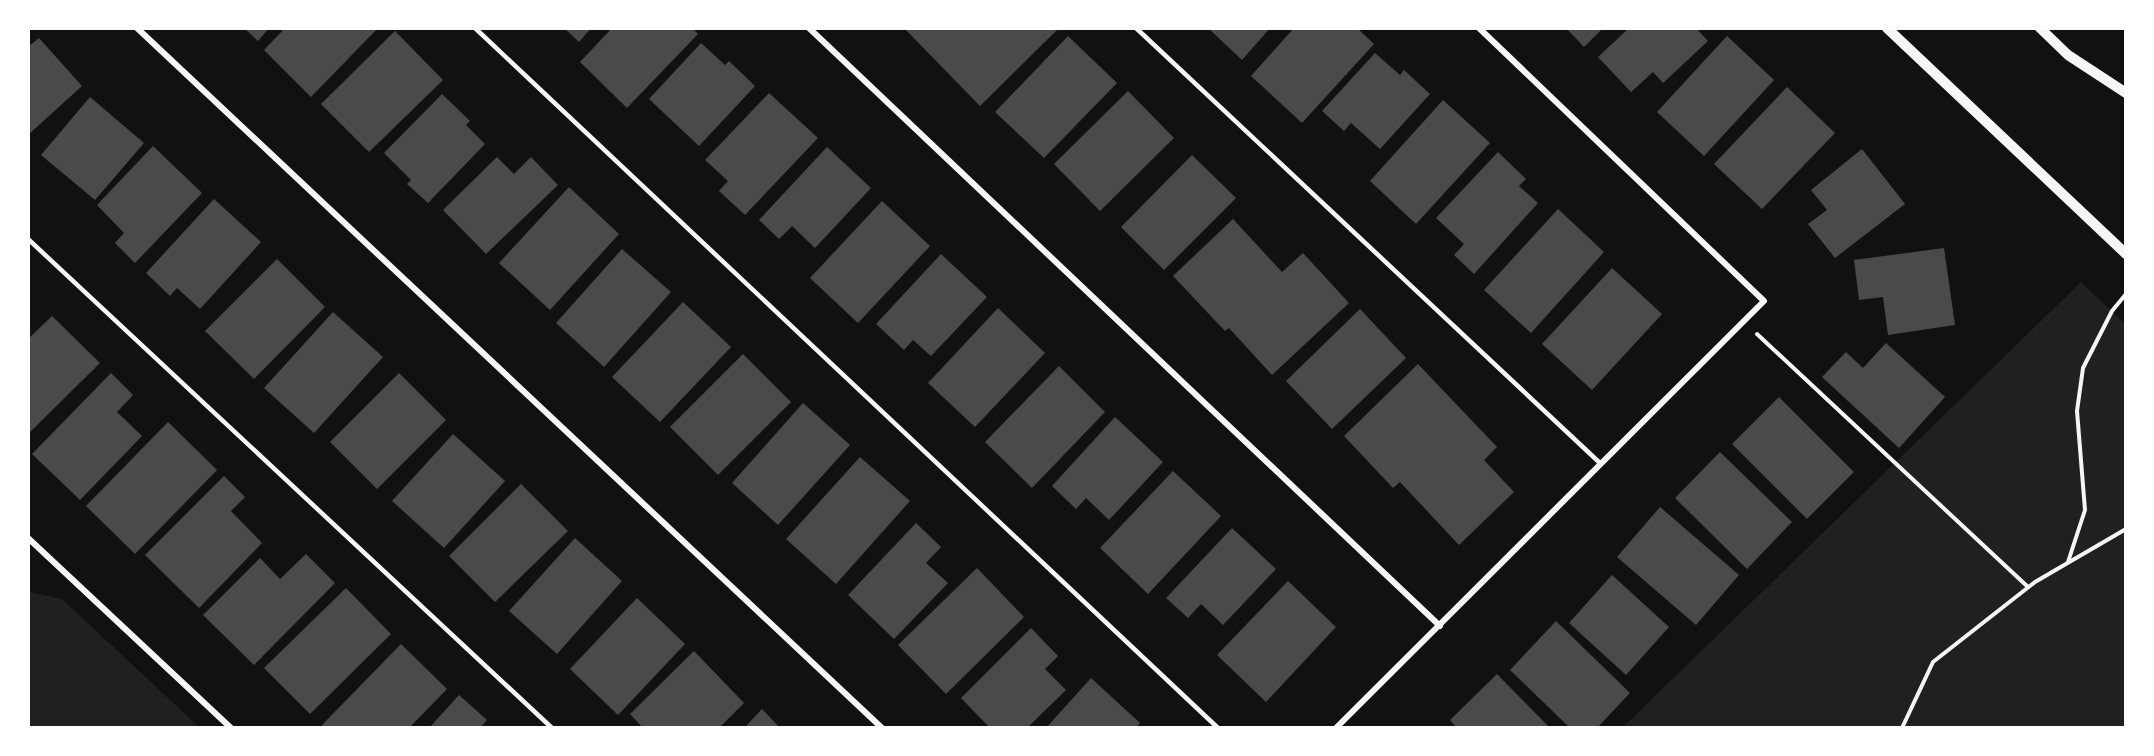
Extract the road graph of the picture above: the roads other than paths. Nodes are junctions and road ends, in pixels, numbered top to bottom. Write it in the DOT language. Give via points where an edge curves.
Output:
graph roads {
  1 [pos="138,28"];
  2 [pos="475,28"];
  3 [pos="809,28"];
  4 [pos="1136,28"];
  5 [pos="1479,28"];
  6 [pos="1887,28"];
  7 [pos="2040,28"];
  8 [pos="2126,93"];
  9 [pos="28,239"];
  10 [pos="2126,254"];
  11 [pos="1601,464"];
  12 [pos="29,540"];
  13 [pos="1440,626"];
  14 [pos="231,728"];
  15 [pos="552,728"];
  16 [pos="882,728"];
  17 [pos="1218,728"];
  18 [pos="1336,728"];
  1 -- 16 [label="street"];
  2 -- 17 [label="lane"];
  3 -- 13 [label="street"];
  4 -- 11 [label="lane"];
  5 -- 11 [label="street" via="1764,301"];
  6 -- 10 [label="street"];
  7 -- 8 [label="street" via="2068,55"];
  9 -- 15 [label="lane"];
  11 -- 13 [label="street"];
  12 -- 14 [label="street"];
  13 -- 18 [label="street"];
}
